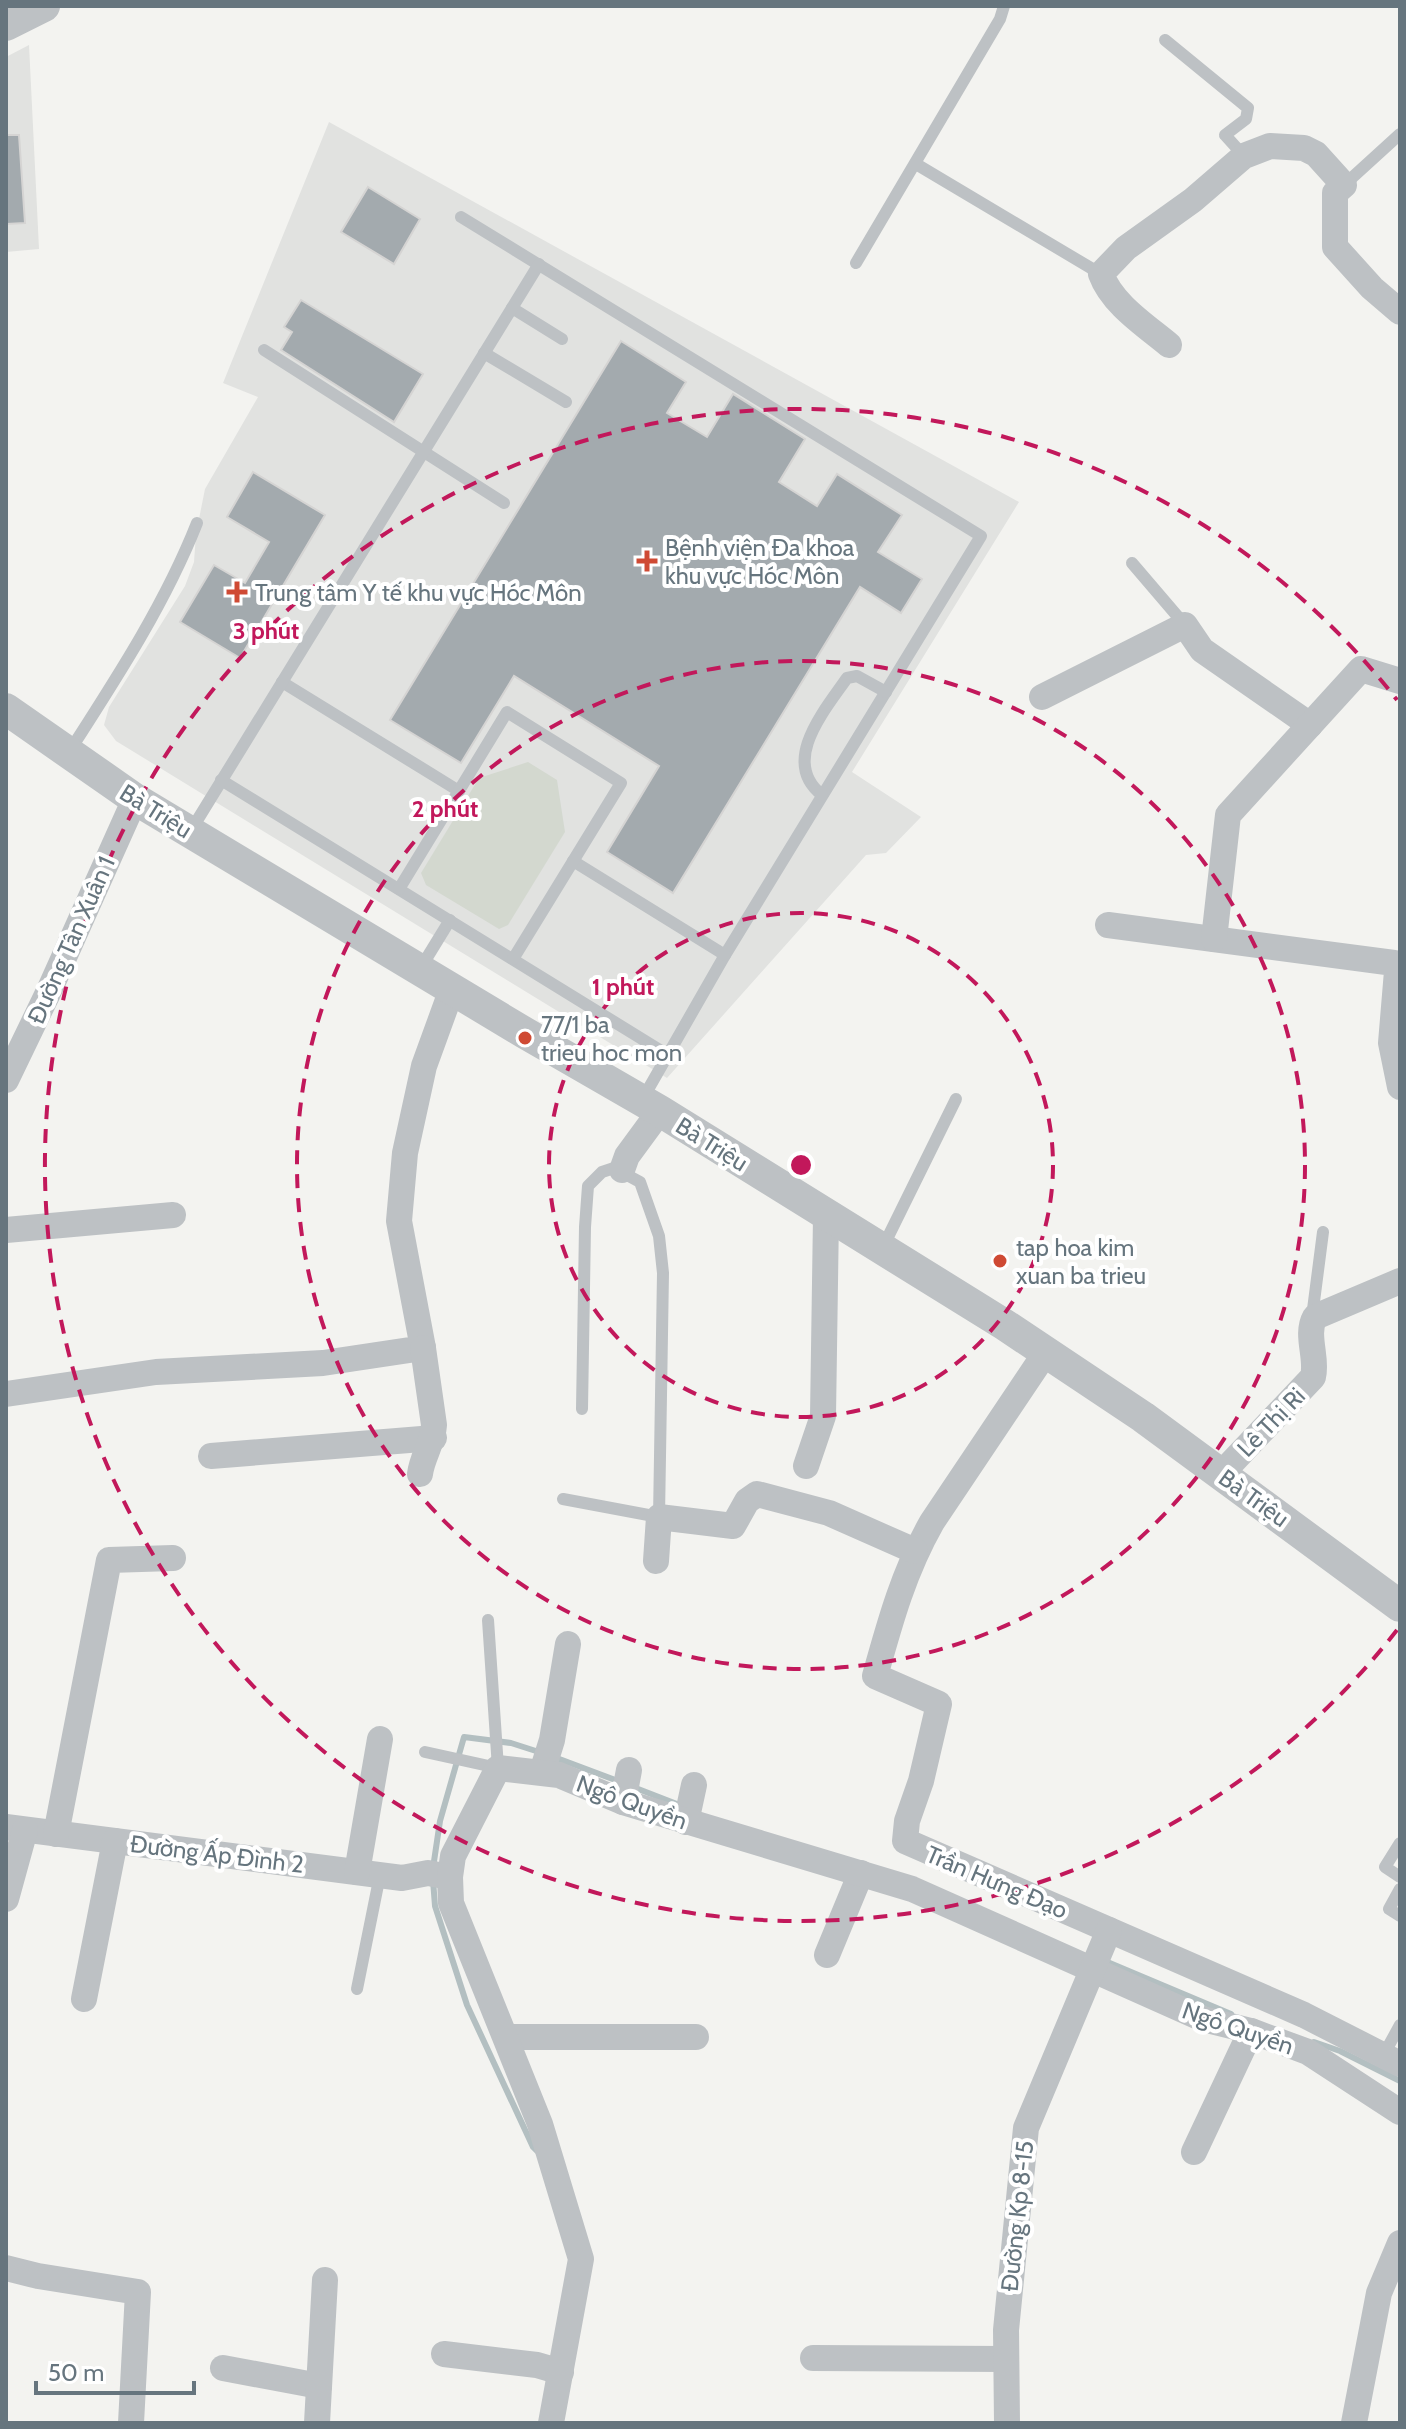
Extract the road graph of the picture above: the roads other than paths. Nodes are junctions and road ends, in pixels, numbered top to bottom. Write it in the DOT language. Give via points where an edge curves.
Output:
graph roads {
  1 [pos="44,6"];
  2 [pos="1004,6"];
  3 [pos="6,25"];
  4 [pos="1165,40"];
  5 [pos="1400,134"];
  6 [pos="1244,156"];
  7 [pos="916,164"];
  8 [pos="1344,185"];
  9 [pos="461,217"];
  10 [pos="856,263"];
  11 [pos="539,264"];
  12 [pos="1101,274"];
  13 [pos="512,308"];
  14 [pos="1400,312"];
  15 [pos="562,339"];
  16 [pos="1169,345"];
  17 [pos="264,350"];
  18 [pos="484,353"];
  19 [pos="566,402"];
  20 [pos="423,452"];
  21 [pos="504,503"];
  22 [pos="197,523"];
  23 [pos="1132,563"];
  24 [pos="1185,625"];
  25 [pos="1400,681"];
  26 [pos="282,682"];
  27 [pos="886,692"];
  28 [pos="1042,697"];
  29 [pos="6,709"];
  30 [pos="1310,725"];
  31 [pos="69,752"];
  32 [pos="221,780"];
  33 [pos="459,791"];
  34 [pos="822,795"];
  35 [pos="135,799"];
  36 [pos="190,832"];
  37 [pos="573,861"];
  38 [pos="399,889"];
  39 [pos="450,920"];
  40 [pos="1108,925"];
  41 [pos="1214,939"];
  42 [pos="725,955"];
  43 [pos="513,959"];
  44 [pos="420,970"];
  45 [pos="452,989"];
  46 [pos="668,1055"];
  47 [pos="6,1080"];
  48 [pos="1400,1087"];
  49 [pos="956,1099"];
  50 [pos="651,1106"];
  51 [pos="622,1170"];
  52 [pos="173,1215"];
  53 [pos="826,1216"];
  54 [pos="6,1230"];
  55 [pos="1323,1232"];
  56 [pos="881,1250"];
  57 [pos="1400,1281"];
  58 [pos="1312,1321"];
  59 [pos="423,1348"];
  60 [pos="1046,1352"];
  61 [pos="6,1394"];
  62 [pos="582,1409"];
  63 [pos="434,1438"];
  64 [pos="211,1456"];
  65 [pos="806,1466"];
  66 [pos="420,1474"];
  67 [pos="1221,1474"];
  68 [pos="563,1499"];
  69 [pos="659,1517"];
  70 [pos="915,1551"];
  71 [pos="173,1558"];
  72 [pos="656,1561"];
  73 [pos="1395,1594"];
  74 [pos="488,1620"];
  75 [pos="568,1644"];
  76 [pos="380,1739"];
  77 [pos="425,1752"];
  78 [pos="546,1759"];
  79 [pos="498,1767"];
  80 [pos="629,1770"];
  81 [pos="623,1799"];
  82 [pos="15,1828"];
  83 [pos="56,1834"];
  84 [pos="115,1841"];
  85 [pos="1400,1843"];
  86 [pos="861,1873"];
  87 [pos="368,1874"];
  88 [pos="438,1875"];
  89 [pos="1400,1877"];
  90 [pos="1400,1889"];
  91 [pos="6,1899"];
  92 [pos="1400,1916"];
  93 [pos="1109,1930"];
  94 [pos="827,1955"];
  95 [pos="1093,1968"];
  96 [pos="357,1989"];
  97 [pos="84,1999"];
  98 [pos="1400,2025"];
  99 [pos="1251,2031"];
  100 [pos="506,2037"];
  101 [pos="696,2037"];
  102 [pos="1392,2060"];
  103 [pos="1400,2112"];
  104 [pos="1194,2152"];
  105 [pos="1400,2243"];
  106 [pos="6,2268"];
  107 [pos="325,2280"];
  108 [pos="444,2354"];
  109 [pos="813,2358"];
  110 [pos="1006,2359"];
  111 [pos="223,2368"];
  112 [pos="551,2369"];
  113 [pos="319,2386"];
  114 [pos="131,2423"];
  115 [pos="317,2423"];
  116 [pos="551,2423"];
  117 [pos="1007,2423"];
  118 [pos="1354,2423"];
  1 -- 3 [label="street"];
  2 -- 7 [label="lane"];
  4 -- 6 [label="lane" via="1248,108 1246,119 1225,135"];
  5 -- 8 [label="lane"];
  6 -- 8 [label="street" via="1270,146 1304,148"];
  6 -- 12 [label="street" via="1126,248"];
  7 -- 10 [label="lane"];
  7 -- 12 [label="lane"];
  8 -- 14 [label="street" via="1335,193 1335,247"];
  9 -- 11 [label="lane"];
  11 -- 13 [label="lane"];
  11 -- 27 [label="lane" via="981,536"];
  12 -- 16 [label="street" via="1121,305"];
  13 -- 15 [label="lane"];
  13 -- 18 [label="lane"];
  17 -- 20 [label="lane"];
  18 -- 19 [label="lane"];
  18 -- 20 [label="lane"];
  20 -- 21 [label="lane"];
  20 -- 26 [label="lane"];
  22 -- 31 [label="lane" via="119,675"];
  23 -- 24 [label="lane"];
  24 -- 28 [label="street"];
  24 -- 30 [label="street" via="1202,650"];
  25 -- 30 [label="street" via="1361,669"];
  26 -- 32 [label="lane"];
  26 -- 33 [label="lane"];
  27 -- 34 [label="lane"];
  27 -- 34 [label="lane" via="857,676 847,678 803,759 814,789"];
  29 -- 31 [label="street, Bà Triệu"];
  30 -- 41 [label="street" via="1228,815"];
  31 -- 35 [label="street, Bà Triệu"];
  32 -- 36 [label="lane"];
  32 -- 38 [label="lane"];
  33 -- 37 [label="lane" via="507,712 621,783"];
  33 -- 38 [label="lane"];
  34 -- 42 [label="lane"];
  35 -- 36 [label="street, Bà Triệu"];
  35 -- 47 [label="street, Đường Tân Xuân 1"];
  36 -- 44 [label="street, Bà Triệu"];
  37 -- 42 [label="lane"];
  37 -- 43 [label="lane"];
  38 -- 39 [label="lane"];
  39 -- 43 [label="lane"];
  39 -- 44 [label="lane"];
  40 -- 41 [label="street"];
  41 -- 48 [label="street" via="1394,963 1391,1043"];
  42 -- 46 [label="lane"];
  43 -- 46 [label="lane"];
  44 -- 45 [label="street, Bà Triệu"];
  45 -- 50 [label="street, Bà Triệu"];
  45 -- 59 [label="street" via="424,1066 405,1153 399,1221"];
  46 -- 50 [label="lane"];
  49 -- 56 [label="lane"];
  50 -- 51 [label="street"];
  50 -- 53 [label="street, Bà Triệu"];
  51 -- 62 [label="lane" via="610,1168 588,1186"];
  51 -- 69 [label="lane" via="640,1182 659,1236 663,1273"];
  52 -- 54 [label="street"];
  53 -- 56 [label="street, Bà Triệu"];
  53 -- 65 [label="street" via="823,1416"];
  55 -- 58 [label="lane"];
  56 -- 60 [label="street, Bà Triệu"];
  57 -- 58 [label="street"];
  58 -- 67 [label="street, Lê Thị Ri" via="1315,1369 1310,1381"];
  59 -- 61 [label="street" via="323,1363 156,1372"];
  59 -- 63 [label="street"];
  60 -- 67 [label="street, Bà Triệu"];
  60 -- 70 [label="street, Trần Hưng Đạo"];
  63 -- 64 [label="street"];
  63 -- 66 [label="street"];
  67 -- 73 [label="street, Bà Triệu"];
  68 -- 69 [label="lane"];
  69 -- 70 [label="street" via="733,1526 747,1501 764,1494 829,1513"];
  69 -- 72 [label="street"];
  70 -- 93 [label="street, Trần Hưng Đạo" via="875,1676 939,1704 905,1841"];
  71 -- 83 [label="street" via="109,1560"];
  74 -- 79 [label="lane"];
  75 -- 78 [label="street"];
  76 -- 87 [label="street"];
  77 -- 79 [label="lane"];
  78 -- 79 [label="street, Ngô Quyền"];
  78 -- 81 [label="street, Ngô Quyền" via="559,1775"];
  79 -- 88 [label="street"];
  80 -- 81 [label="street"];
  81 -- 86 [label="street, Ngô Quyền" via="690,1804"];
  82 -- 83 [label="street, Đường Ấp Đình 2"];
  82 -- 91 [label="street"];
  83 -- 84 [label="street, Đường Ấp Đình 2"];
  84 -- 87 [label="street, Đường Ấp Đình 2"];
  84 -- 97 [label="street"];
  85 -- 89 [label="lane" via="1385,1867"];
  86 -- 94 [label="street"];
  86 -- 95 [label="street, Ngô Quyền" via="912,1889"];
  87 -- 88 [label="street, Đường Ấp Đình 2"];
  87 -- 96 [label="lane"];
  88 -- 100 [label="street"];
  90 -- 92 [label="lane" via="1389,1909"];
  93 -- 95 [label="street, Đường Kp 8-15"];
  93 -- 102 [label="street, Trần Hưng Đạo" via="1304,2015"];
  95 -- 99 [label="street, Ngô Quyền" via="1203,2019"];
  95 -- 110 [label="street, Đường Kp 8-15" via="1026,2128"];
  98 -- 102 [label="lane"];
  99 -- 103 [label="street, Ngô Quyền" via="1308,2052"];
  99 -- 104 [label="street"];
  100 -- 101 [label="street"];
  100 -- 112 [label="street" via="540,2124 581,2259"];
  105 -- 118 [label="street" via="1379,2293"];
  106 -- 114 [label="street" via="138,2292"];
  107 -- 113 [label="street"];
  108 -- 112 [label="street"];
  109 -- 110 [label="street"];
  110 -- 117 [label="street, Đường Kp 8-15"];
  111 -- 113 [label="street"];
  112 -- 116 [label="street"];
  113 -- 115 [label="street"];
}
